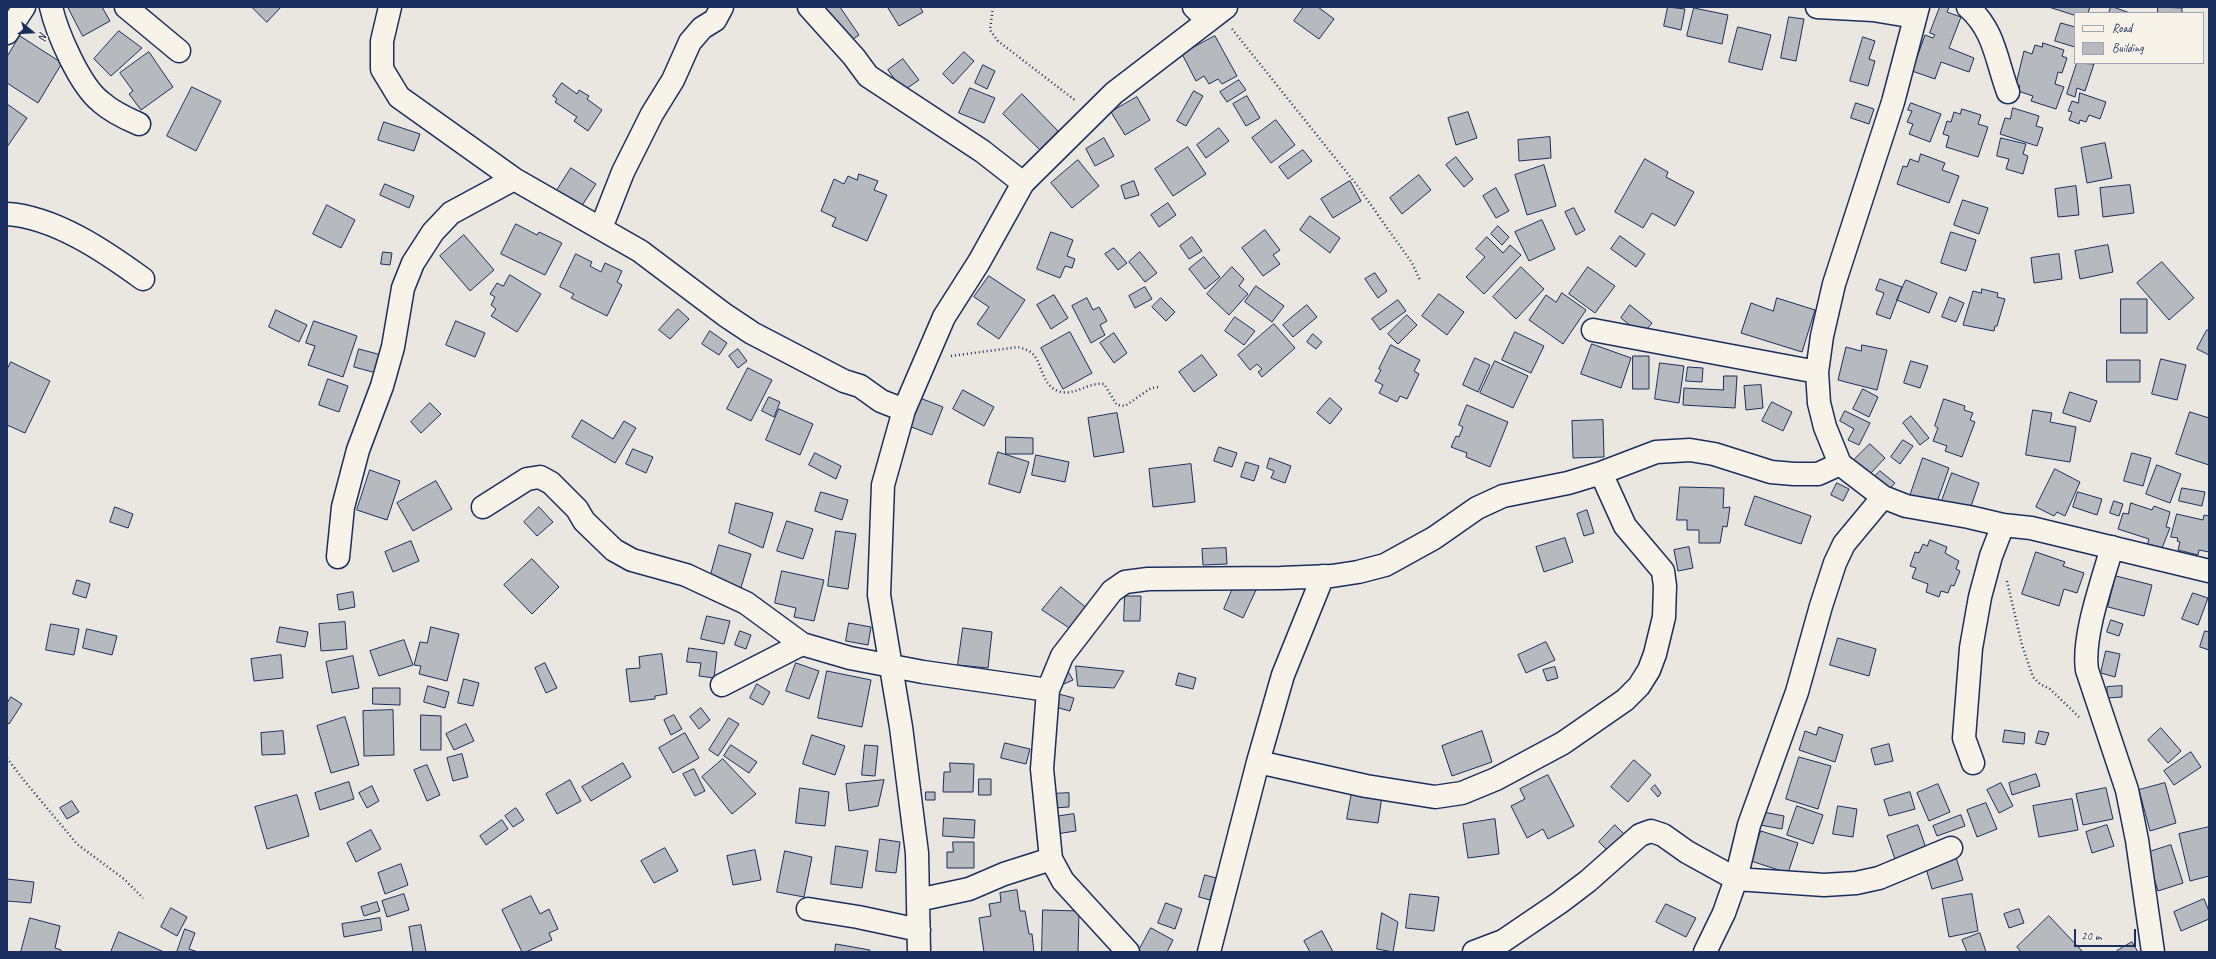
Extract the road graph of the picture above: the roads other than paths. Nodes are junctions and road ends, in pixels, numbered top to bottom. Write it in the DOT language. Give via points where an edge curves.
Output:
graph roads {
  1 [pos="24,7"];
  2 [pos="51,7"];
  3 [pos="126,7"];
  4 [pos="390,7"];
  5 [pos="722,7"];
  6 [pos="809,7"];
  7 [pos="1817,7"];
  8 [pos="1968,7"];
  9 [pos="1212,12"];
  10 [pos="1916,12"];
  11 [pos="7,33"];
  12 [pos="179,51"];
  13 [pos="2008,92"];
  14 [pos="139,124"];
  15 [pos="514,179"];
  16 [pos="1023,183"];
  17 [pos="7,214"];
  18 [pos="601,228"];
  19 [pos="143,279"];
  20 [pos="1593,330"];
  21 [pos="1817,372"];
  22 [pos="904,410"];
  23 [pos="1840,464"];
  24 [pos="1601,473"];
  25 [pos="1883,497"];
  26 [pos="483,507"];
  27 [pos="2003,525"];
  28 [pos="2112,547"];
  29 [pos="338,557"];
  30 [pos="2209,571"];
  31 [pos="1323,576"];
  32 [pos="802,644"];
  33 [pos="891,666"];
  34 [pos="722,685"];
  35 [pos="1048,690"];
  36 [pos="1258,762"];
  37 [pos="1973,764"];
  38 [pos="1951,848"];
  39 [pos="1051,859"];
  40 [pos="1736,879"];
  41 [pos="918,900"];
  42 [pos="808,909"];
  43 [pos="919,930"];
  44 [pos="919,952"];
  45 [pos="1128,952"];
  46 [pos="1209,952"];
  47 [pos="1474,952"];
  48 [pos="1705,952"];
  49 [pos="2153,952"];
  1 -- 11 [label="street"];
  2 -- 14 [label="street" via="61,38 99,101"];
  3 -- 12 [label="street"];
  4 -- 15 [label="street" via="382,40 382,69 399,97"];
  5 -- 18 [label="street" via="714,20 702,28 690,42 674,80 652,114 623,172"];
  6 -- 16 [label="street" via="868,76 982,151"];
  7 -- 10 [label="street"];
  8 -- 13 [label="street" via="1980,18 1989,35"];
  9 -- 16 [label="street" via="1114,93"];
  10 -- 21 [label="street" via="1894,102 1834,284"];
  15 -- 18 [label="street"];
  15 -- 29 [label="street" via="451,213 433,232 413,263 403,288 393,347 382,386 358,450 343,506"];
  16 -- 22 [label="street" via="979,262 944,317"];
  17 -- 19 [label="street" via="30,216 49,224 117,260"];
  18 -- 22 [label="street" via="640,251 752,333 844,381 860,386 881,401"];
  20 -- 21 [label="street"];
  21 -- 23 [label="street" via="1819,403 1825,427"];
  22 -- 33 [label="street" via="883,485 879,595"];
  23 -- 24 [label="street" via="1818,474 1771,472 1714,454 1690,450 1656,452"];
  23 -- 25 [label="street"];
  24 -- 31 [label="street" via="1503,496 1477,508 1434,538 1385,565 1358,572"];
  24 -- 36 [label="street" via="1625,526 1663,571 1665,586 1664,617 1655,654 1642,680 1625,700 1563,743 1462,794 1435,797 1366,786"];
  25 -- 27 [label="street" via="1906,506"];
  25 -- 40 [label="street" via="1844,544 1836,563 1797,692 1750,824"];
  26 -- 32 [label="street" via="527,479 540,477 551,482 577,509 584,522 614,550 632,560 686,575 746,603"];
  27 -- 28 [label="street" via="2031,528"];
  27 -- 37 [label="street" via="1980,597 1971,648 1964,738"];
  28 -- 30 [label="street"];
  28 -- 49 [label="street" via="2085,659 2127,790"];
  31 -- 35 [label="street" via="1172,578 1125,582 1112,591 1075,637 1062,656"];
  31 -- 36 [label="street" via="1284,675"];
  32 -- 33 [label="street" via="850,658"];
  32 -- 34 [label="street"];
  33 -- 35 [label="street"];
  33 -- 41 [label="street" via="917,853"];
  35 -- 39 [label="street" via="1042,769"];
  36 -- 46 [label="street"];
  38 -- 40 [label="street" via="1879,878 1856,882 1824,885"];
  39 -- 41 [label="street" via="1004,874 969,889"];
  39 -- 45 [label="street" via="1063,881"];
  40 -- 47 [label="street" via="1687,852 1663,835 1651,832 1640,835 1588,882 1559,903 1503,941"];
  40 -- 48 [label="street" via="1724,913"];
  41 -- 43 [label="street"];
  42 -- 43 [label="street"];
  43 -- 44 [label="street"];
}
